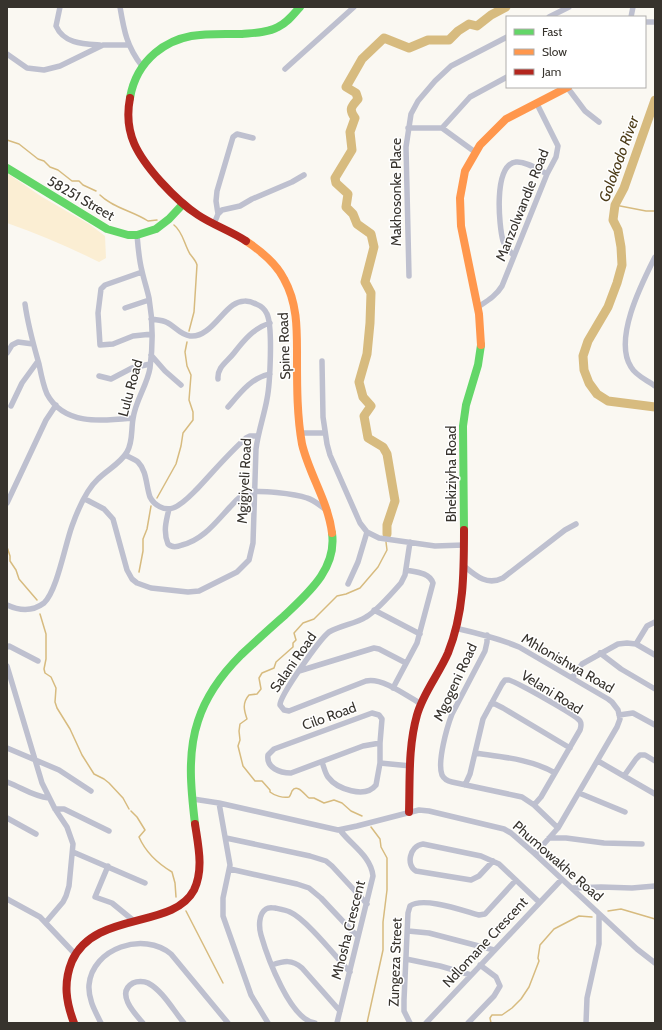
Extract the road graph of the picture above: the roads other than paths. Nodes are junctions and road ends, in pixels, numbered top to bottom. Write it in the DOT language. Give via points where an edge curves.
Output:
graph roads {
  1 [pos="60,7"];
  2 [pos="120,7"];
  3 [pos="300,7"];
  4 [pos="354,7"];
  5 [pos="569,7"];
  6 [pos="551,16"];
  7 [pos="506,38"];
  8 [pos="128,45"];
  9 [pos="103,46"];
  10 [pos="7,54"];
  11 [pos="142,66"];
  12 [pos="286,69"];
  13 [pos="506,78"];
  14 [pos="565,88"];
  15 [pos="568,88"];
  16 [pos="537,104"];
  17 [pos="599,122"];
  18 [pos="408,128"];
  19 [pos="442,128"];
  20 [pos="254,138"];
  21 [pos="475,152"];
  22 [pos="7,168"];
  23 [pos="547,174"];
  24 [pos="304,175"];
  25 [pos="183,204"];
  26 [pos="218,214"];
  27 [pos="214,224"];
  28 [pos="137,235"];
  29 [pos="514,256"];
  30 [pos="655,257"];
  31 [pos="142,272"];
  32 [pos="409,276"];
  33 [pos="149,300"];
  34 [pos="25,304"];
  35 [pos="478,307"];
  36 [pos="125,308"];
  37 [pos="151,319"];
  38 [pos="270,323"];
  39 [pos="152,334"];
  40 [pos="33,344"];
  41 [pos="7,353"];
  42 [pos="151,354"];
  43 [pos="38,361"];
  44 [pos="322,361"];
  45 [pos="150,364"];
  46 [pos="270,374"];
  47 [pos="99,376"];
  48 [pos="218,379"];
  49 [pos="181,385"];
  50 [pos="655,386"];
  51 [pos="56,405"];
  52 [pos="11,406"];
  53 [pos="228,407"];
  54 [pos="133,418"];
  55 [pos="301,433"];
  56 [pos="325,434"];
  57 [pos="258,436"];
  58 [pos="125,455"];
  59 [pos="255,491"];
  60 [pos="85,499"];
  61 [pos="7,503"];
  62 [pos="169,509"];
  63 [pos="328,511"];
  64 [pos="576,524"];
  65 [pos="367,532"];
  66 [pos="410,542"];
  67 [pos="464,544"];
  68 [pos="464,566"];
  69 [pos="406,570"];
  70 [pos="348,584"];
  71 [pos="7,605"];
  72 [pos="374,610"];
  73 [pos="655,622"];
  74 [pos="455,628"];
  75 [pos="420,634"];
  76 [pos="487,635"];
  77 [pos="636,644"];
  78 [pos="7,647"];
  79 [pos="600,653"];
  80 [pos="655,655"];
  81 [pos="38,661"];
  82 [pos="406,663"];
  83 [pos="7,666"];
  84 [pos="298,671"];
  85 [pos="572,678"];
  86 [pos="393,688"];
  87 [pos="655,689"];
  88 [pos="421,704"];
  89 [pos="491,704"];
  90 [pos="619,715"];
  91 [pos="655,725"];
  92 [pos="380,743"];
  93 [pos="7,748"];
  94 [pos="570,748"];
  95 [pos="474,752"];
  96 [pos="36,761"];
  97 [pos="598,761"];
  98 [pos="655,761"];
  99 [pos="322,762"];
  100 [pos="380,763"];
  101 [pos="411,766"];
  102 [pos="555,773"];
  103 [pos="624,776"];
  104 [pos="7,782"];
  105 [pos="465,785"];
  106 [pos="90,791"];
  107 [pos="579,792"];
  108 [pos="655,794"];
  109 [pos="49,798"];
  110 [pos="193,799"];
  111 [pos="219,803"];
  112 [pos="534,805"];
  113 [pos="55,809"];
  114 [pos="409,812"];
  115 [pos="625,812"];
  116 [pos="7,818"];
  117 [pos="558,828"];
  118 [pos="340,830"];
  119 [pos="109,831"];
  120 [pos="36,834"];
  121 [pos="226,838"];
  122 [pos="549,838"];
  123 [pos="642,844"];
  124 [pos="73,852"];
  125 [pos="535,854"];
  126 [pos="493,861"];
  127 [pos="108,866"];
  128 [pos="230,869"];
  129 [pos="562,879"];
  130 [pos="516,880"];
  131 [pos="145,883"];
  132 [pos="655,886"];
  133 [pos="572,888"];
  134 [pos="7,899"];
  135 [pos="539,902"];
  136 [pos="367,904"];
  137 [pos="599,914"];
  138 [pos="134,921"];
  139 [pos="46,922"];
  140 [pos="408,931"];
  141 [pos="358,936"];
  142 [pos="494,950"];
  143 [pos="75,954"];
  144 [pos="406,959"];
  145 [pos="655,963"];
  146 [pos="480,964"];
  147 [pos="272,965"];
  148 [pos="350,972"];
  149 [pos="470,975"];
  150 [pos="340,1011"];
  151 [pos="74,1023"];
  152 [pos="101,1023"];
  153 [pos="143,1023"];
  154 [pos="184,1023"];
  155 [pos="228,1023"];
  156 [pos="268,1023"];
  157 [pos="315,1023"];
  158 [pos="337,1023"];
  159 [pos="410,1023"];
  160 [pos="426,1023"];
  161 [pos="468,1023"];
  162 [pos="586,1023"];
  1 -- 9 [label="street" via="56,26 62,34 76,43"];
  2 -- 8 [label="street"];
  3 -- 11 [label="street, Spine Road" via="280,26 261,33 197,34 180,38 160,48"];
  4 -- 12 [label="street"];
  5 -- 6 [label="street"];
  7 -- 18 [label="street, Makhosonke Place" via="446,70 414,107"];
  8 -- 9 [label="street"];
  8 -- 11 [label="street"];
  9 -- 10 [label="street" via="60,66 44,70 27,68"];
  11 -- 25 [label="street, Spine Road" via="134,80 128,105 131,138 147,165"];
  13 -- 19 [label="street" via="470,97"];
  14 -- 16 [label="street, Bhekiziyha Road"];
  15 -- 17 [label="street" via="585,110"];
  16 -- 21 [label="street, Bhekiziyha Road" via="506,119 490,133"];
  16 -- 23 [label="street, Manzolwandle Road" via="558,146 556,157"];
  18 -- 19 [label="street"];
  18 -- 32 [label="street, Makhosonke Place" via="406,147"];
  19 -- 21 [label="street"];
  20 -- 26 [label="street" via="237,134 233,137 217,191"];
  21 -- 35 [label="street, Bhekiziyha Road" via="461,183 459,209 465,253"];
  22 -- 28 [label="street, 58251 Street" via="107,229"];
  23 -- 29 [label="street, Manzolwandle Road"];
  23 -- 29 [label="street" via="518,162 508,167 503,177 499,194 501,230 505,246"];
  24 -- 26 [label="street"];
  25 -- 27 [label="street, Spine Road"];
  25 -- 28 [label="street, 58251 Street" via="163,225"];
  26 -- 27 [label="street"];
  27 -- 55 [label="street, Spine Road" via="266,254 286,279 292,293 297,320"];
  28 -- 31 [label="street, Lulu Road"];
  29 -- 35 [label="street, Manzolwandle Road" via="498,292"];
  30 -- 50 [label="street" via="636,297 625,344 626,357 631,368"];
  31 -- 33 [label="street, Lulu Road"];
  31 -- 39 [label="street" via="105,285 101,289 98,313 100,345"];
  33 -- 36 [label="street"];
  33 -- 37 [label="street, Lulu Road"];
  34 -- 40 [label="street"];
  35 -- 67 [label="street, Bhekiziyha Road" via="480,356 462,427"];
  37 -- 38 [label="street" via="167,322 184,334 194,336 204,332 233,305 247,301 263,308"];
  37 -- 39 [label="street, Lulu Road"];
  38 -- 46 [label="street, Mgigiyeli Road"];
  38 -- 48 [label="street" via="255,330 241,343 221,366"];
  39 -- 42 [label="street, Lulu Road"];
  40 -- 41 [label="street" via="18,342 12,345"];
  40 -- 43 [label="street"];
  42 -- 45 [label="street, Lulu Road"];
  42 -- 49 [label="street"];
  43 -- 51 [label="street" via="47,394"];
  43 -- 52 [label="street" via="22,383"];
  44 -- 56 [label="street"];
  45 -- 47 [label="street" via="132,368 111,379"];
  45 -- 54 [label="street, Lulu Road"];
  46 -- 53 [label="street" via="251,383"];
  46 -- 57 [label="street, Mgigiyeli Road"];
  51 -- 54 [label="street" via="69,414 88,420"];
  51 -- 61 [label="street" via="46,420"];
  54 -- 58 [label="street, Lulu Road" via="132,437"];
  55 -- 56 [label="street"];
  55 -- 63 [label="street, Spine Road" via="307,461"];
  56 -- 65 [label="street" via="335,468 354,512"];
  57 -- 59 [label="street, Mgigiyeli Road"];
  57 -- 62 [label="street" via="246,438 191,495 178,506"];
  58 -- 60 [label="street, Lulu Road" via="92,485"];
  58 -- 62 [label="street" via="140,464 153,501"];
  59 -- 60 [label="street, Mgigiyeli Road" via="252,553 248,562 237,572 194,592 151,588 132,579 127,570 113,519 104,509"];
  59 -- 62 [label="street" via="238,498 197,540 183,545 171,546 166,540"];
  59 -- 63 [label="street" via="306,498"];
  60 -- 71 [label="street, Lulu Road" via="72,526 54,587 46,600 36,608 27,610"];
  63 -- 110 [label="street, Spine Road" via="333,544 321,578 234,661 206,702 192,745 190,773"];
  64 -- 68 [label="street" via="498,581 481,579"];
  65 -- 66 [label="street" via="379,538"];
  65 -- 70 [label="street"];
  66 -- 67 [label="street" via="435,546"];
  66 -- 69 [label="street, Salani Road"];
  67 -- 68 [label="street, Bhekiziyha Road"];
  68 -- 74 [label="street, Bhekiziyha Road" via="462,599"];
  69 -- 72 [label="street, Salani Road" via="401,582"];
  69 -- 75 [label="street" via="423,573 429,576 433,583"];
  72 -- 75 [label="street"];
  72 -- 84 [label="street, Salani Road" via="364,618 329,632"];
  73 -- 77 [label="street" via="647,626"];
  74 -- 76 [label="street, Mhlonishwa Road"];
  74 -- 88 [label="street, Bhekiziyha Road" via="446,657"];
  75 -- 82 [label="street"];
  76 -- 85 [label="street, Mhlonishwa Road" via="519,647"];
  76 -- 105 [label="street, Mgogeni Road" via="485,651 452,714 443,741 443,777 448,781"];
  77 -- 79 [label="street" via="618,644"];
  77 -- 80 [label="street"];
  78 -- 81 [label="street"];
  79 -- 85 [label="street" via="582,664"];
  79 -- 87 [label="street"];
  82 -- 84 [label="street" via="374,648"];
  82 -- 86 [label="street"];
  83 -- 96 [label="street"];
  84 -- 86 [label="street, Salani Road" via="281,699 280,705 284,710 289,711 371,680"];
  85 -- 90 [label="street, Mhlonishwa Road" via="612,702"];
  86 -- 88 [label="street, Salani Road"];
  88 -- 101 [label="street, Bhekiziyha Road" via="413,732"];
  89 -- 94 [label="street"];
  89 -- 94 [label="street, Velani Road" via="504,682 512,680 580,720 580,730"];
  89 -- 95 [label="street, Velani Road" via="483,719"];
  90 -- 91 [label="street" via="633,713"];
  90 -- 97 [label="street, Mhlonishwa Road" via="617,727"];
  92 -- 99 [label="street, Cilo Road" via="363,746"];
  92 -- 99 [label="street, Cilo Road" via="382,719 372,713 278,747 267,757 271,767 285,773"];
  92 -- 100 [label="street"];
  93 -- 96 [label="street"];
  94 -- 102 [label="street, Velani Road"];
  95 -- 102 [label="street" via="534,763"];
  95 -- 105 [label="street, Velani Road"];
  96 -- 106 [label="street" via="59,770"];
  96 -- 109 [label="street"];
  97 -- 103 [label="street"];
  97 -- 107 [label="street, Mhlonishwa Road"];
  98 -- 103 [label="street" via="640,755"];
  99 -- 100 [label="street" via="332,781 359,793 374,786"];
  100 -- 101 [label="street"];
  101 -- 114 [label="street, Bhekiziyha Road"];
  102 -- 112 [label="street, Velani Road"];
  103 -- 108 [label="street"];
  104 -- 109 [label="street" via="32,795"];
  105 -- 112 [label="street, Mgogeni Road" via="518,795"];
  107 -- 115 [label="street"];
  107 -- 117 [label="street, Mhlonishwa Road"];
  109 -- 113 [label="street"];
  110 -- 111 [label="street, Phumowakhe Road"];
  110 -- 138 [label="street, Spine Road" via="201,869 199,880 189,897 176,908"];
  111 -- 118 [label="street, Phumowakhe Road"];
  111 -- 121 [label="street"];
  112 -- 117 [label="street, Mgogeni Road"];
  113 -- 119 [label="street" via="64,810"];
  113 -- 124 [label="street" via="67,827"];
  114 -- 118 [label="street, Phumowakhe Road"];
  114 -- 125 [label="street, Phumowakhe Road" via="429,811 497,826 508,830"];
  116 -- 120 [label="street"];
  117 -- 122 [label="street, Mhlonishwa Road"];
  118 -- 136 [label="street, Mhosha Crescent" via="373,870"];
  121 -- 128 [label="street"];
  121 -- 136 [label="street" via="326,861"];
  122 -- 123 [label="street"];
  122 -- 125 [label="street, Mhlonishwa Road"];
  124 -- 127 [label="street"];
  124 -- 139 [label="street" via="66,896"];
  125 -- 129 [label="street, Phumowakhe Road"];
  126 -- 126 [label="street" via="479,876 471,880 416,871 410,864 412,850 423,844 473,854"];
  126 -- 130 [label="street" via="500,864"];
  127 -- 131 [label="street"];
  127 -- 138 [label="street" via="95,897 112,904"];
  128 -- 141 [label="street" via="310,888"];
  128 -- 156 [label="street" via="223,898 223,916 251,995"];
  129 -- 133 [label="street, Phumowakhe Road"];
  129 -- 135 [label="street, Ndlomane Crescent"];
  130 -- 135 [label="street"];
  130 -- 140 [label="street, Zungeza Street" via="485,914 479,915 416,902 409,908"];
  132 -- 133 [label="street"];
  133 -- 137 [label="street, Phumowakhe Road"];
  134 -- 139 [label="street" via="32,911"];
  135 -- 142 [label="street, Ndlomane Crescent"];
  136 -- 141 [label="street, Mhosha Crescent"];
  137 -- 145 [label="street, Phumowakhe Road"];
  137 -- 162 [label="street" via="599,944 587,998"];
  138 -- 143 [label="street, Spine Road" via="95,935"];
  139 -- 143 [label="street"];
  140 -- 142 [label="street" via="429,933"];
  140 -- 144 [label="street, Zungeza Street"];
  141 -- 148 [label="street, Mhosha Crescent"];
  142 -- 146 [label="street, Ndlomane Crescent"];
  143 -- 151 [label="street" via="67,974 65,993"];
  144 -- 149 [label="street"];
  144 -- 159 [label="street, Zungeza Street" via="404,1007"];
  146 -- 149 [label="street, Ndlomane Crescent"];
  146 -- 161 [label="street" via="496,977 500,986 494,996"];
  147 -- 148 [label="street" via="260,928 262,913 268,908 290,912 298,917"];
  147 -- 150 [label="street" via="287,961 298,965"];
  147 -- 157 [label="street" via="286,996 305,1019"];
  148 -- 150 [label="street, Mhosha Crescent"];
  149 -- 160 [label="street, Ndlomane Crescent"];
  150 -- 158 [label="street, Mhosha Crescent"];
  152 -- 155 [label="street" via="89,991 94,968 103,957 134,944 148,944 171,954"];
  153 -- 154 [label="street" via="128,1003 126,995 133,983 140,981 156,989"];
}
